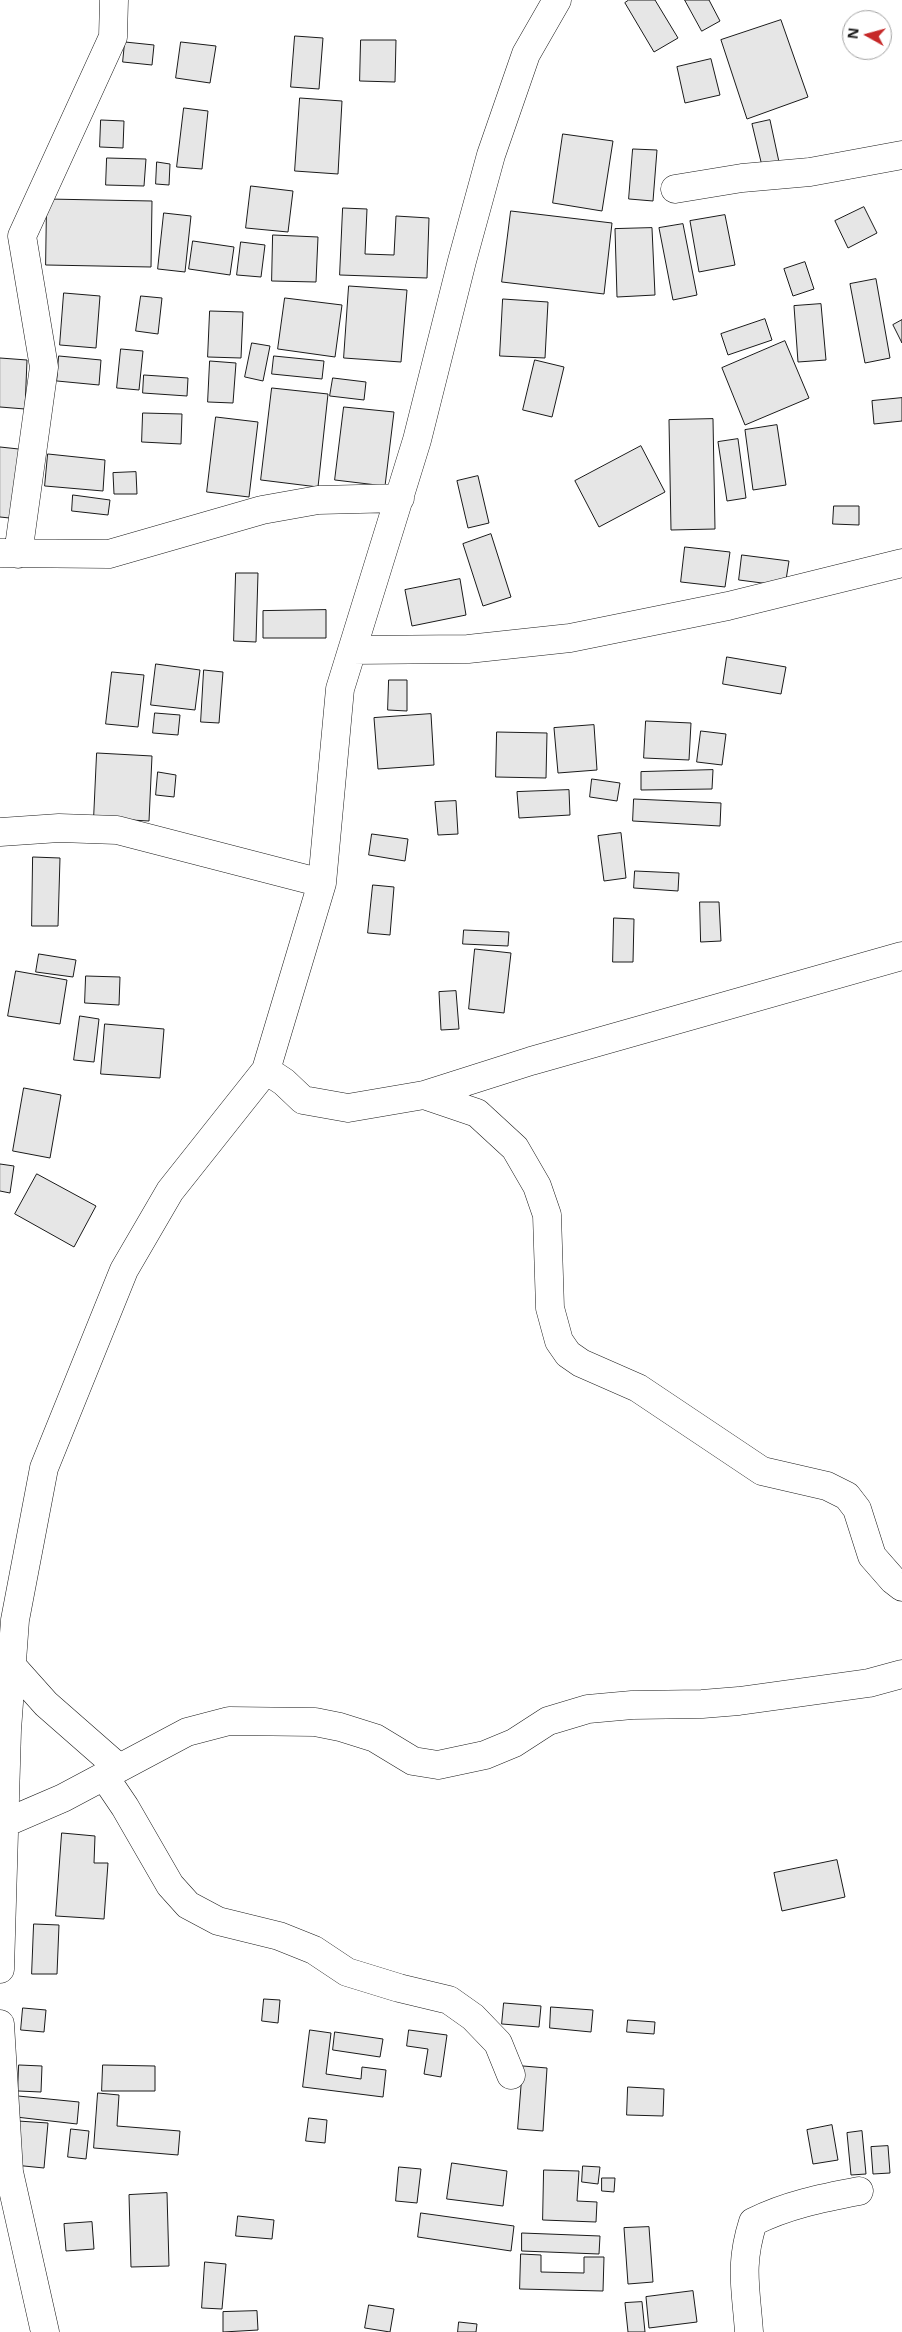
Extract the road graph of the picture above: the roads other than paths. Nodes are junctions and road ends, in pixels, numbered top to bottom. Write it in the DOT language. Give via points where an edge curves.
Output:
graph roads {
  1 [pos="114,0"];
  2 [pos="558,0"];
  3 [pos="902,155"];
  4 [pos="675,189"];
  5 [pos="11,236"];
  6 [pos="400,498"];
  7 [pos="9,553"];
  8 [pos="902,562"];
  9 [pos="352,650"];
  10 [pos="0,832"];
  11 [pos="322,883"];
  12 [pos="902,956"];
  13 [pos="266,1070"];
  14 [pos="424,1095"];
  15 [pos="902,1587"];
  16 [pos="10,1599"];
  17 [pos="12,1666"];
  18 [pos="902,1674"];
  19 [pos="112,1772"];
  20 [pos="6,1823"];
  21 [pos="0,1969"];
  22 [pos="0,2024"];
  23 [pos="511,2075"];
  24 [pos="859,2191"];
  25 [pos="45,2332"];
  26 [pos="749,2332"];
  1 -- 5 [label="street" via="113,37"];
  2 -- 6 [label="street" via="526,54 491,155"];
  3 -- 4 [label="street" via="810,172 742,178"];
  5 -- 7 [label="street" via="44,367"];
  6 -- 7 [label="street" via="318,500 262,510 109,554"];
  6 -- 9 [label="street"];
  8 -- 9 [label="street" via="728,606 570,638 468,650"];
  9 -- 11 [label="street" via="340,689"];
  10 -- 11 [label="street" via="59,828 117,830"];
  11 -- 13 [label="street"];
  12 -- 14 [label="street" via="532,1060"];
  13 -- 14 [label="street" via="303,1100 348,1108"];
  13 -- 16 [label="street" via="170,1191 124,1270 44,1468"];
  14 -- 15 [label="street" via="478,1113 515,1148 537,1186 547,1214 550,1308 559,1341 568,1354 638,1388 762,1471 827,1486 847,1496 858,1509 872,1556"];
  16 -- 17 [label="street" via="15,1620"];
  17 -- 19 [label="street"];
  17 -- 20 [label="street" via="7,1730"];
  18 -- 19 [label="street" via="869,1683 739,1701 588,1709 548,1721 514,1743 485,1755 438,1765 413,1761 375,1738 340,1727 315,1722 229,1721 188,1732"];
  19 -- 20 [label="street"];
  19 -- 23 [label="street" via="125,1807 170,1885 188,1905 218,1922 279,1936 314,1950 347,1972 449,2000 473,2017 498,2043"];
  20 -- 21 [label="street"];
  22 -- 25 [label="street" via="9,2172"];
  24 -- 26 [label="street" via="776,2210 753,2222 746,2245 743,2280"];
}
